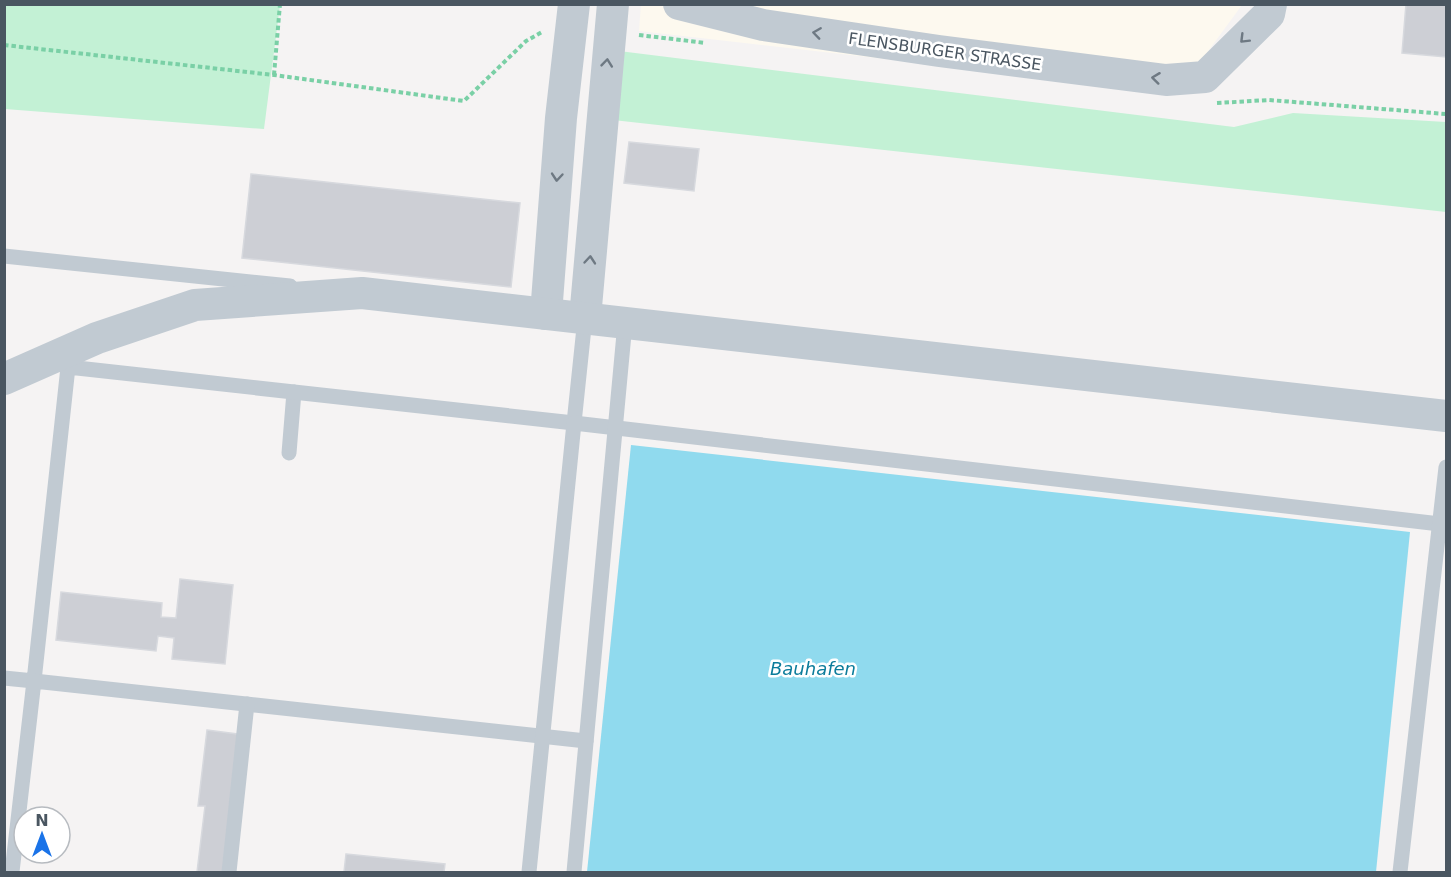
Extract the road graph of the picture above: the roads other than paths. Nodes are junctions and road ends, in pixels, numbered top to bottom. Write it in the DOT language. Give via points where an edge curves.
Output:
graph roads {
  1 [pos="679,4"];
  2 [pos="1271,4"];
  3 [pos="573,16"];
  4 [pos="611,18"];
  5 [pos="563,106"];
  6 [pos="602,109"];
  7 [pos="4,256"];
  8 [pos="362,293"];
  9 [pos="546,314"];
  10 [pos="585,318"];
  11 [pos="625,323"];
  12 [pos="37,364"];
  13 [pos="68,367"];
  14 [pos="4,379"];
  15 [pos="294,392"];
  16 [pos="1446,416"];
  17 [pos="574,423"];
  18 [pos="615,428"];
  19 [pos="289,453"];
  20 [pos="1446,467"];
  21 [pos="1440,524"];
  22 [pos="4,678"];
  23 [pos="34,681"];
  24 [pos="247,704"];
  25 [pos="543,736"];
  26 [pos="586,741"];
  27 [pos="12,873"];
  28 [pos="229,873"];
  29 [pos="529,873"];
  30 [pos="574,873"];
  31 [pos="1400,873"];
  2 -- 1 [label="street, FLENSBURGER STRASSE, one-way" via="1269,14 1205,76 1166,80 763,25"];
  3 -- 5 [label="street"];
  6 -- 4 [label="street, one-way"];
  5 -- 6 [label="street"];
  5 -- 9 [label="street, one-way"];
  10 -- 6 [label="street, one-way"];
  7 -- 8 [label="lane"];
  8 -- 9 [label="street"];
  8 -- 12 [label="street" via="195,305 97,338"];
  9 -- 10 [label="street"];
  10 -- 11 [label="street"];
  10 -- 17 [label="lane"];
  11 -- 16 [label="street"];
  11 -- 18 [label="lane"];
  12 -- 13 [label="lane"];
  12 -- 14 [label="street"];
  13 -- 15 [label="lane"];
  13 -- 23 [label="lane"];
  15 -- 17 [label="lane"];
  15 -- 19 [label="lane"];
  17 -- 18 [label="lane"];
  17 -- 25 [label="lane"];
  18 -- 21 [label="lane"];
  18 -- 26 [label="lane"];
  20 -- 21 [label="lane"];
  21 -- 31 [label="lane"];
  22 -- 23 [label="lane"];
  23 -- 24 [label="lane"];
  23 -- 27 [label="lane"];
  24 -- 25 [label="lane"];
  24 -- 28 [label="lane"];
  25 -- 26 [label="lane"];
  25 -- 29 [label="lane"];
  26 -- 30 [label="lane"];
}
